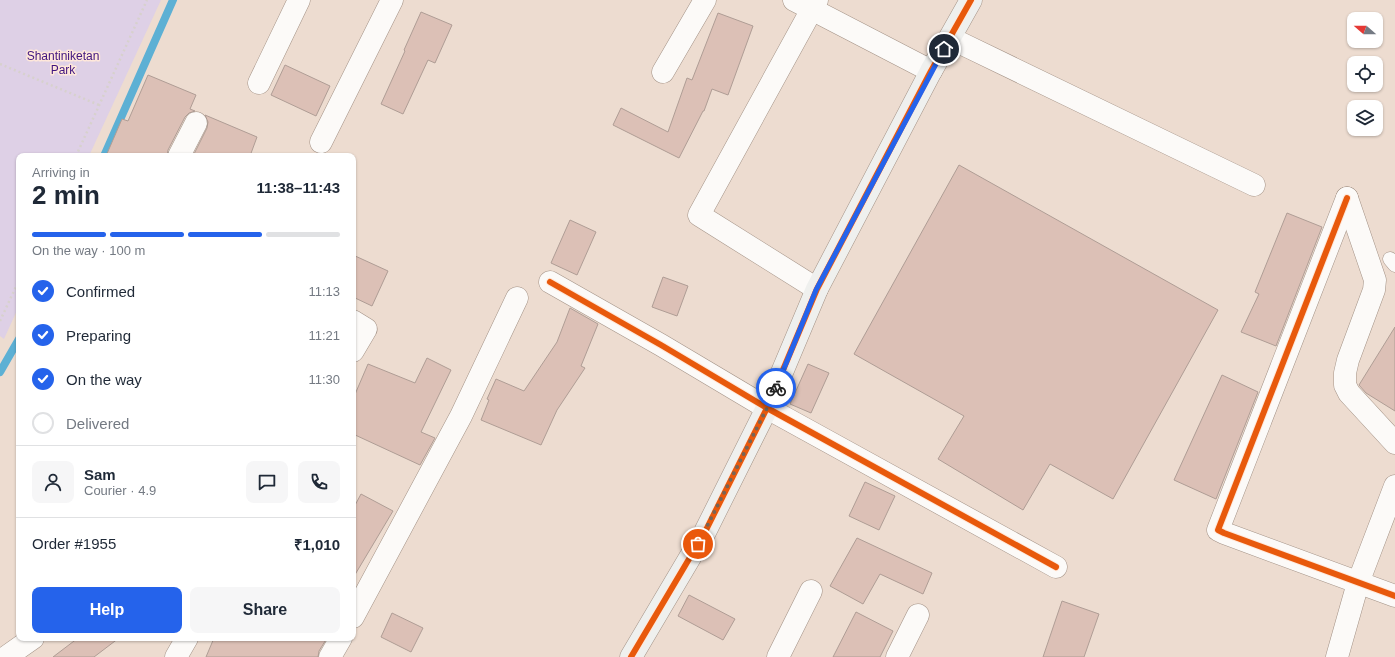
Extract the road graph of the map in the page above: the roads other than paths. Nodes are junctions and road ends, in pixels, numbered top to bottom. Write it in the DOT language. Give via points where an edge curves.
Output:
graph roads {
  1 [pos="298,0"];
  2 [pos="392,0"];
  3 [pos="705,0"];
  4 [pos="971,0"];
  5 [pos="808,3"];
  6 [pos="950,38"];
  7 [pos="931,71"];
  8 [pos="662,72"];
  9 [pos="259,83"];
  10 [pos="196,123"];
  11 [pos="321,142"];
  12 [pos="181,153"];
  13 [pos="1254,185"];
  14 [pos="550,282"];
  15 [pos="816,290"];
  16 [pos="517,298"];
  17 [pos="356,323"];
  18 [pos="356,346"];
  19 [pos="767,408"];
  20 [pos="1395,443"];
  21 [pos="1395,486"];
  22 [pos="1056,567"];
  23 [pos="1358,583"];
  24 [pos="812,591"];
  25 [pos="1395,596"];
  26 [pos="356,611"];
  27 [pos="918,615"];
  28 [pos="29,641"];
  29 [pos="185,641"];
  30 [pos="339,641"];
  31 [pos="6,657"];
  32 [pos="176,657"];
  33 [pos="330,657"];
  34 [pos="632,657"];
  35 [pos="778,657"];
  36 [pos="897,657"];
  37 [pos="1338,657"];
  1 -- 9 [label="street"];
  2 -- 11 [label="street"];
  3 -- 8 [label="street"];
  4 -- 6 [label="street"];
  5 -- 7 [label="street"];
  5 -- 15 [label="street" via="699,215"];
  6 -- 7 [label="street"];
  6 -- 13 [label="street"];
  7 -- 15 [label="street"];
  10 -- 12 [label="street"];
  14 -- 19 [label="street"];
  15 -- 19 [label="street"];
  16 -- 26 [label="street" via="461,416"];
  17 -- 18 [label="street" via="366,329"];
  19 -- 22 [label="street"];
  19 -- 34 [label="street" via="705,532"];
  20 -- 23 [label="street" via="1349,393 1345,385 1348,360 1374,290 1375,280 1347,198 1218,530"];
  21 -- 23 [label="street"];
  23 -- 25 [label="street"];
  23 -- 37 [label="street"];
  24 -- 35 [label="street"];
  27 -- 36 [label="street"];
  28 -- 31 [label="street"];
  29 -- 32 [label="street"];
  30 -- 33 [label="street"];
}
